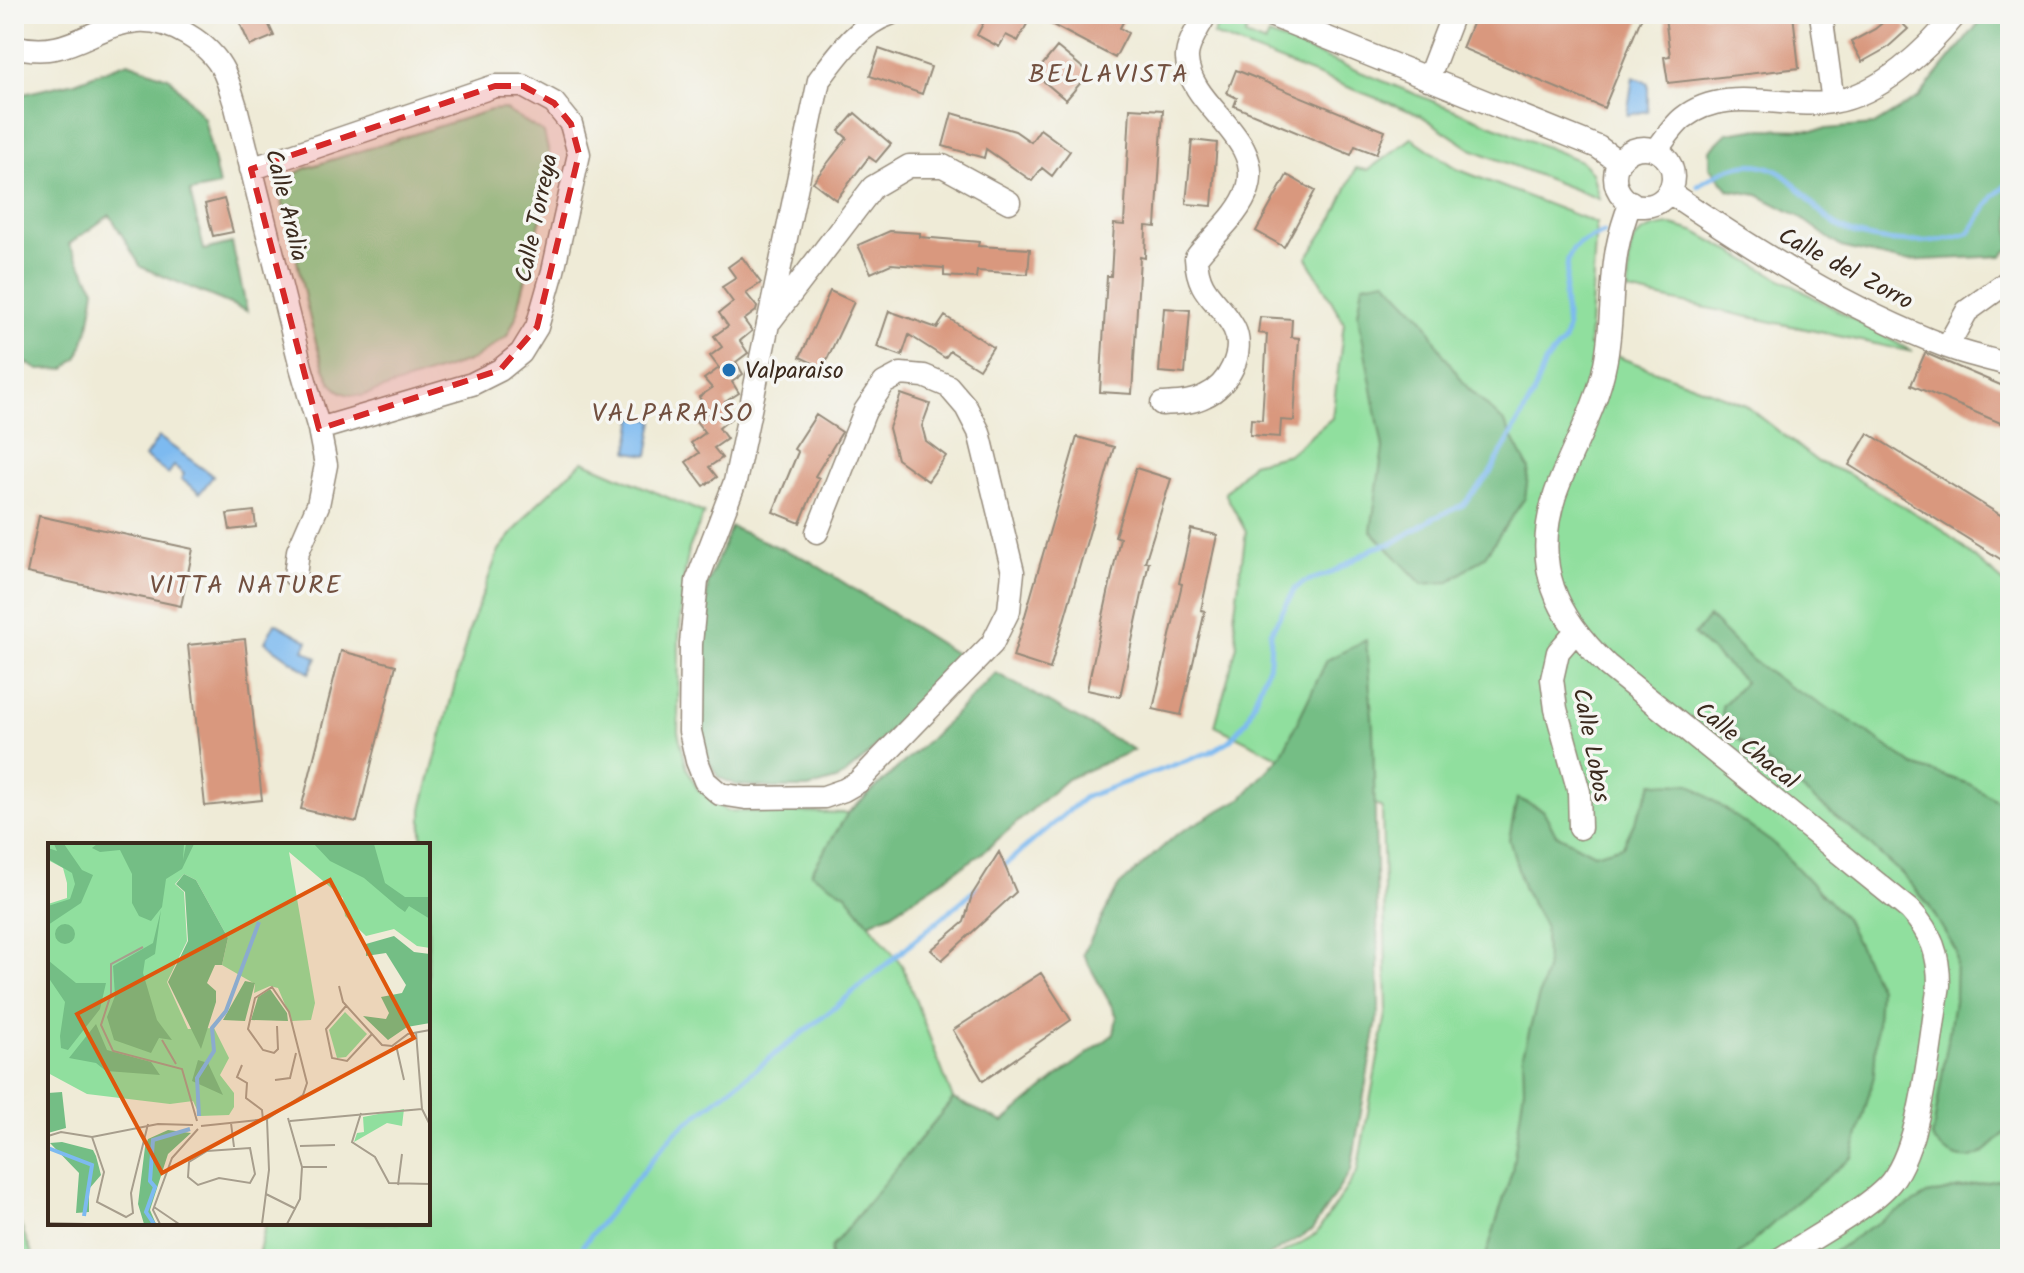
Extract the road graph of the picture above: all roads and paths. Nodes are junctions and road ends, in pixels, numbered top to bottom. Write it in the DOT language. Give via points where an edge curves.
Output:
graph roads {
  1 [pos="890,14"];
  2 [pos="1206,14"];
  3 [pos="1268,14"];
  4 [pos="1453,14"];
  5 [pos="1821,14"];
  6 [pos="1956,14"];
  7 [pos="139,18"];
  8 [pos="14,46"];
  9 [pos="1428,79"];
  10 [pos="1833,102"];
  11 [pos="1656,151"];
  12 [pos="1619,162"];
  13 [pos="251,169"];
  14 [pos="1669,192"];
  15 [pos="1009,202"];
  16 [pos="1631,202"];
  17 [pos="2010,280"];
  18 [pos="768,324"];
  19 [pos="1947,347"];
  20 [pos="2010,365"];
  21 [pos="1162,404"];
  22 [pos="319,429"];
  23 [pos="817,532"];
  24 [pos="295,576"];
  25 [pos="1575,632"];
  26 [pos="1580,828"];
  27 [pos="1780,1259"];
  1 -- 18 [label="street" via="849,42 819,80"];
  2 -- 21 [label="street" via="1187,56 1189,72 1237,138 1249,164 1248,188 1196,258 1197,277 1236,330 1238,348 1233,368 1206,396"];
  3 -- 9 [label="street"];
  4 -- 9 [label="street"];
  5 -- 10 [label="street"];
  6 -- 10 [label="street" via="1941,33 1883,80"];
  7 -- 8 [label="street, Calle Aralia" via="63,48"];
  7 -- 13 [label="street, Calle Aralia" via="186,34 209,51 223,70"];
  9 -- 12 [label="street" via="1598,147"];
  10 -- 11 [label="street" via="1716,103 1681,119"];
  11 -- 12 [label="street" via="1642,148"];
  11 -- 14 [label="street" via="1671,166"];
  12 -- 16 [label="street" via="1616,182"];
  13 -- 22 [label="street, Calle Aralia"];
  13 -- 22 [label="street, Calle Torreya" via="495,86 523,86 554,103 571,124 579,154 537,327 521,353 472,384"];
  14 -- 16 [label="street" via="1654,204"];
  14 -- 19 [label="street, Calle del Zorro" via="1747,245 1887,321"];
  15 -- 18 [label="street" via="943,166 909,166 873,187"];
  16 -- 25 [label="street, Calle Chacal" via="1617,246 1605,367 1547,527 1549,581"];
  17 -- 19 [label="street" via="1967,311"];
  18 -- 23 [label="street" via="735,482 697,581 690,731 705,781 720,794 824,797 858,782 992,644 1009,610 1013,572 979,432 948,386 924,376 901,374 884,383 865,411"];
  19 -- 20 [label="street, Calle del Zorro"];
  22 -- 24 [label="street, Calle Aralia" via="326,465"];
  25 -- 26 [label="street, Calle Lobos" via="1558,652 1552,679 1579,792"];
  25 -- 27 [label="street, Calle Chacal" via="1626,681 1910,910 1935,945 1939,985 1916,1125 1900,1168 1874,1198"];
}
